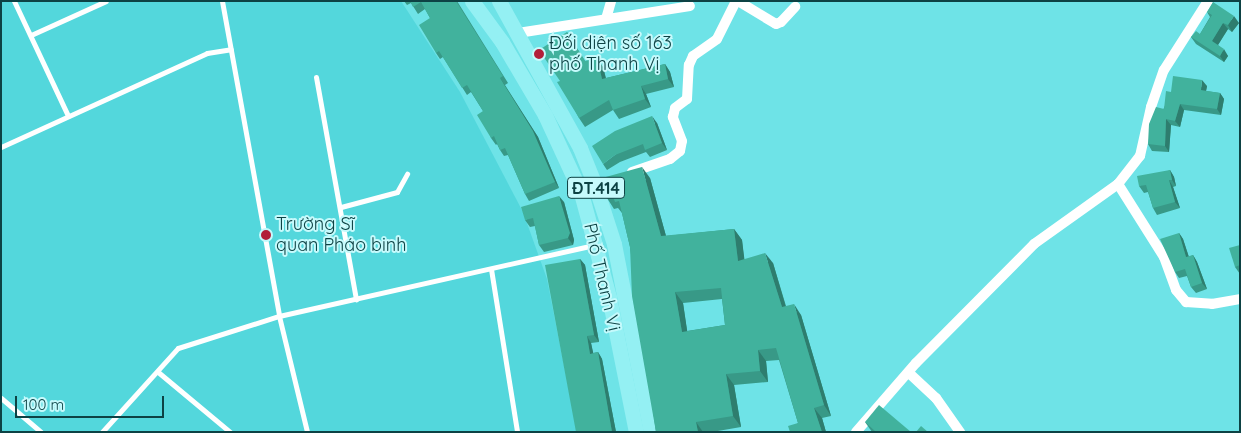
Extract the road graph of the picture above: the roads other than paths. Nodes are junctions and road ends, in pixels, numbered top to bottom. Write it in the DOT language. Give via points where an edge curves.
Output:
graph roads {
  1 [pos="14,1"];
  2 [pos="106,1"];
  3 [pos="222,1"];
  4 [pos="472,1"];
  5 [pos="499,1"];
  6 [pos="611,1"];
  7 [pos="737,1"];
  8 [pos="1208,1"];
  9 [pos="690,6"];
  10 [pos="795,7"];
  11 [pos="606,19"];
  12 [pos="518,33"];
  13 [pos="31,35"];
  14 [pos="231,49"];
  15 [pos="316,77"];
  16 [pos="68,116"];
  17 [pos="1,147"];
  18 [pos="407,174"];
  19 [pos="623,175"];
  20 [pos="1118,184"];
  21 [pos="341,207"];
  22 [pos="597,245"];
  23 [pos="491,269"];
  24 [pos="356,299"];
  25 [pos="1240,299"];
  26 [pos="279,316"];
  27 [pos="158,372"];
  28 [pos="909,373"];
  29 [pos="1,398"];
  30 [pos="41,432"];
  31 [pos="102,432"];
  32 [pos="230,432"];
  33 [pos="307,432"];
  34 [pos="517,432"];
  35 [pos="636,432"];
  36 [pos="651,432"];
  37 [pos="856,432"];
  38 [pos="960,432"];
  1 -- 13 [label="lane"];
  2 -- 13 [label="lane"];
  3 -- 14 [label="lane"];
  4 -- 22 [label="main road, Phố Thanh Vị" via="502,42 565,153"];
  5 -- 12 [label="main road, Phố Thanh Vị / ĐT.414"];
  6 -- 11 [label="street"];
  7 -- 10 [label="street" via="776,24 782,22"];
  7 -- 19 [label="street" via="717,38 693,56 689,64 687,99 675,108 673,117 682,141 680,151 670,159"];
  8 -- 20 [label="street" via="1164,70 1140,156"];
  9 -- 11 [label="street"];
  11 -- 12 [label="street"];
  12 -- 36 [label="main road, Phố Thanh Vị / ĐT.414" via="600,183"];
  13 -- 16 [label="lane"];
  14 -- 16 [label="lane" via="207,53"];
  14 -- 26 [label="lane"];
  15 -- 21 [label="lane"];
  16 -- 17 [label="lane"];
  18 -- 21 [label="lane" via="397,192"];
  20 -- 25 [label="street" via="1164,257 1176,290 1186,302 1212,304"];
  20 -- 28 [label="street" via="1034,244 965,311"];
  21 -- 24 [label="lane"];
  22 -- 23 [label="lane"];
  22 -- 35 [label="main road, Phố Thanh Vị"];
  23 -- 24 [label="lane"];
  23 -- 34 [label="lane"];
  24 -- 26 [label="lane"];
  26 -- 27 [label="lane" via="178,348"];
  26 -- 33 [label="lane"];
  27 -- 31 [label="lane"];
  27 -- 32 [label="lane"];
  28 -- 37 [label="street"];
  28 -- 38 [label="street" via="936,398"];
  29 -- 30 [label="lane"];
}
